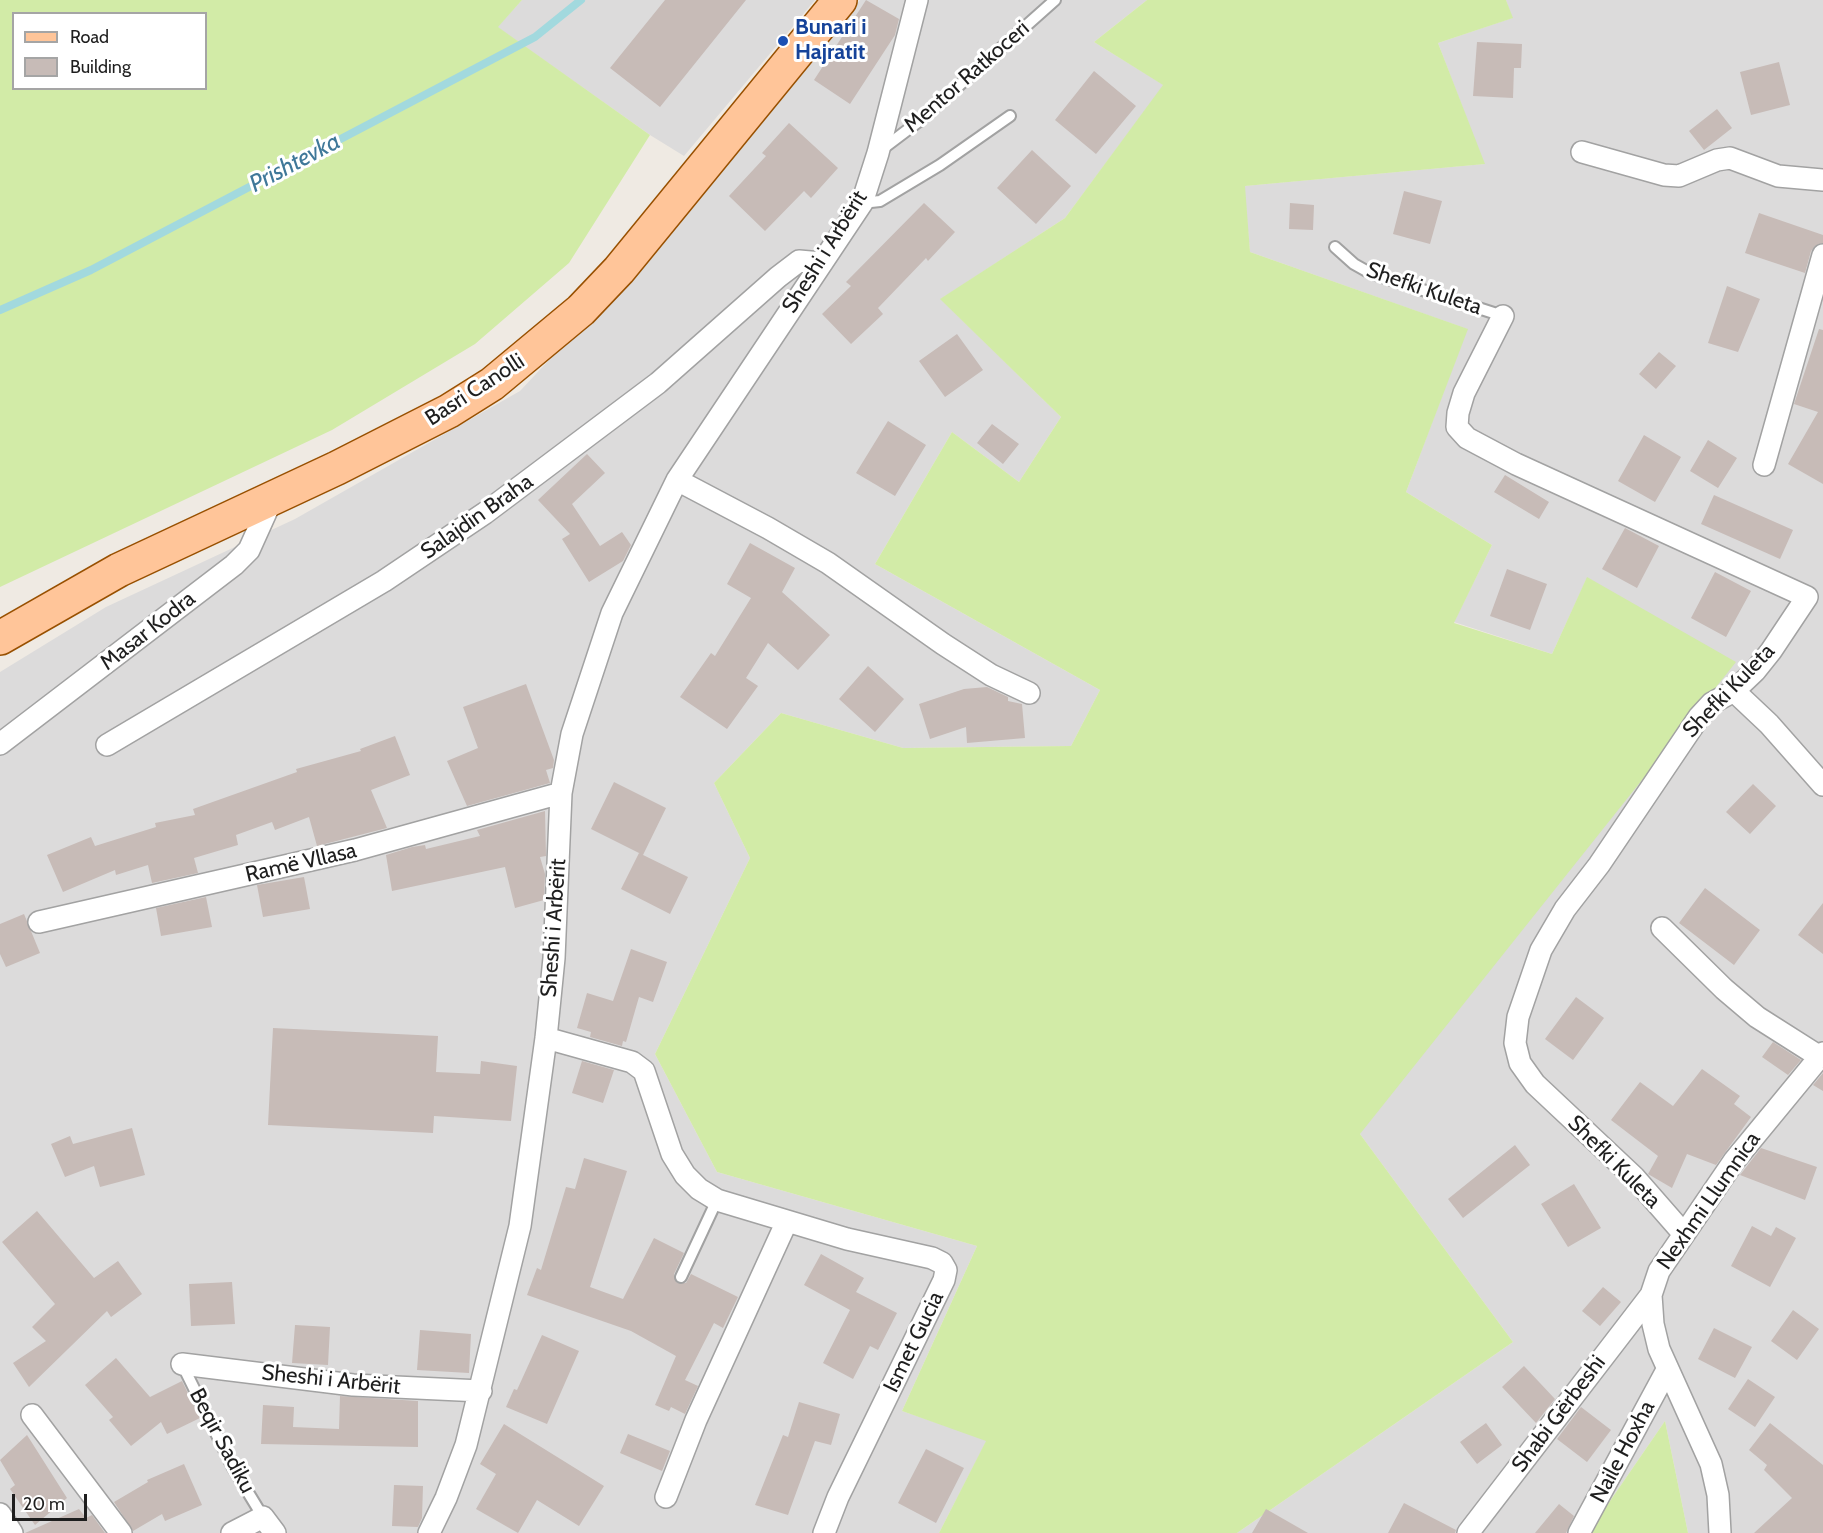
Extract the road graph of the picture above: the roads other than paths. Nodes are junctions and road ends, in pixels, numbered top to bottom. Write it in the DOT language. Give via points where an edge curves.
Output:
graph roads {
  1 [pos="840,0"];
  2 [pos="917,0"];
  3 [pos="1056,0"];
  4 [pos="1010,116"];
  5 [pos="1582,152"];
  6 [pos="878,153"];
  7 [pos="1823,180"];
  8 [pos="862,202"];
  9 [pos="1335,247"];
  10 [pos="1823,255"];
  11 [pos="822,263"];
  12 [pos="1503,315"];
  13 [pos="1764,465"];
  14 [pos="677,480"];
  15 [pos="272,499"];
  16 [pos="0,638"];
  17 [pos="1734,691"];
  18 [pos="1029,693"];
  19 [pos="0,744"];
  20 [pos="106,744"];
  21 [pos="1823,785"];
  22 [pos="561,793"];
  23 [pos="39,922"];
  24 [pos="1662,928"];
  25 [pos="546,1038"];
  26 [pos="1821,1055"];
  27 [pos="717,1200"];
  28 [pos="787,1221"];
  29 [pos="1683,1233"];
  30 [pos="681,1277"];
  31 [pos="1651,1295"];
  32 [pos="182,1364"];
  33 [pos="1667,1370"];
  34 [pos="481,1392"];
  35 [pos="32,1415"];
  36 [pos="666,1497"];
  37 [pos="0,1514"];
  38 [pos="269,1525"];
  39 [pos="12,1533"];
  40 [pos="121,1533"];
  41 [pos="232,1533"];
  42 [pos="429,1533"];
  43 [pos="824,1533"];
  44 [pos="1468,1533"];
  45 [pos="1579,1533"];
  46 [pos="1720,1533"];
  1 -- 15 [label="main road, Basri Canolli" via="619,270 536,350 449,411"];
  2 -- 6 [label="street, Sheshi i Arbërit"];
  3 -- 6 [label="lane, Mentor Ratkoceri"];
  4 -- 8 [label="lane" via="880,201"];
  5 -- 7 [label="street" via="1664,175 1678,176 1730,158 1778,176"];
  6 -- 8 [label="street, Sheshi i Arbërit"];
  8 -- 11 [label="street, Sheshi i Arbërit"];
  9 -- 12 [label="lane, Shefki Kuleta" via="1370,273"];
  10 -- 13 [label="street"];
  11 -- 14 [label="street, Sheshi i Arbërit"];
  11 -- 20 [label="street, Salajdin Braha" via="799,261 658,383 485,513 384,581"];
  12 -- 17 [label="street, Shefki Kuleta" via="1458,413 1457,427 1467,438 1807,597 1771,651"];
  14 -- 18 [label="street" via="828,563 943,644 991,675"];
  14 -- 22 [label="street, Sheshi i Arbërit" via="612,613 572,734"];
  15 -- 16 [label="main road, Basri Canolli" via="119,570"];
  15 -- 19 [label="street, Masar Kodra" via="249,550 234,565"];
  17 -- 21 [label="street"];
  17 -- 29 [label="street, Shefki Kuleta" via="1712,703 1699,717 1565,909 1541,950 1518,1017 1515,1043 1520,1063 1535,1084 1634,1178"];
  22 -- 23 [label="street, Ramë Vllasa" via="344,853"];
  22 -- 25 [label="street, Sheshi i Arbërit" via="554,958"];
  24 -- 26 [label="street, Nexhmi Llumnica" via="1757,1017"];
  25 -- 27 [label="street, Ismet Gucia" via="632,1062 644,1071 672,1154 692,1182"];
  25 -- 34 [label="street, Sheshi i Arbërit" via="520,1226"];
  26 -- 29 [label="street, Nexhmi Llumnica" via="1734,1161"];
  27 -- 28 [label="street, Ismet Gucia"];
  27 -- 30 [label="lane"];
  28 -- 36 [label="street" via="696,1419"];
  28 -- 43 [label="street, Ismet Gucia" via="932,1258 946,1270"];
  29 -- 31 [label="street, Nexhmi Llumnica" via="1659,1271"];
  31 -- 33 [label="street, Nexhmi Llumnica" via="1653,1324"];
  31 -- 44 [label="street, Shabi Gërbeshi"];
  32 -- 34 [label="street, Sheshi i Arbërit" via="353,1385"];
  32 -- 38 [label="lane, Beqir Sadiku" via="232,1466"];
  33 -- 45 [label="street, Naile Hoxha"];
  33 -- 46 [label="street, Nexhmi Llumnica" via="1711,1464"];
  34 -- 42 [label="street, Sheshi i Arbërit" via="466,1445"];
  35 -- 40 [label="street"];
  37 -- 39 [label="street"];
  38 -- 41 [label="street, Beqir Sadiku"];
}
